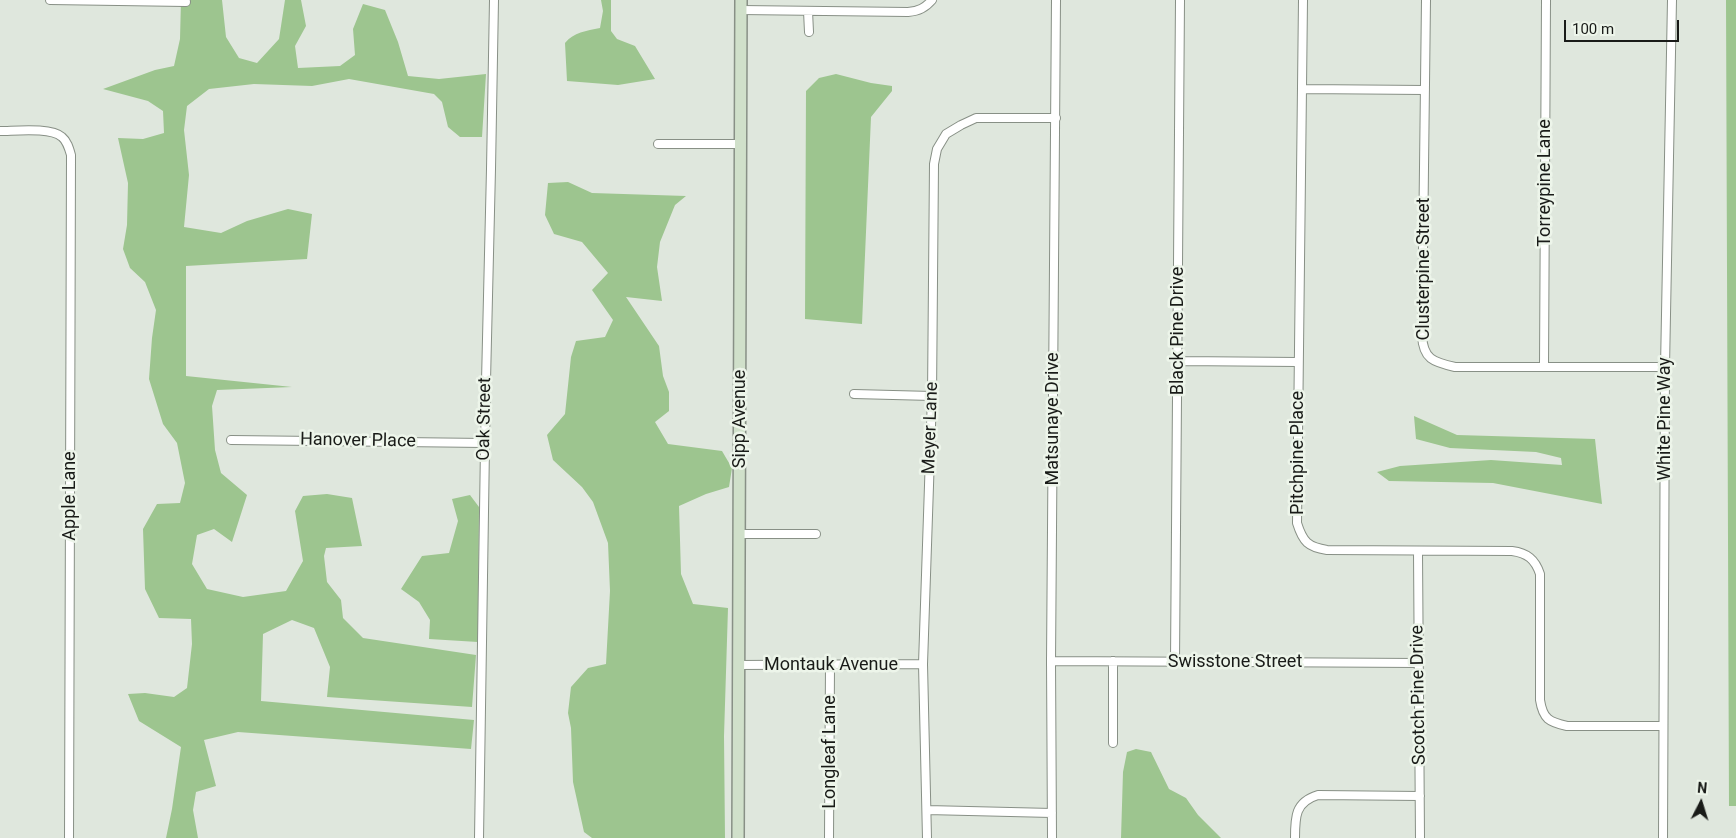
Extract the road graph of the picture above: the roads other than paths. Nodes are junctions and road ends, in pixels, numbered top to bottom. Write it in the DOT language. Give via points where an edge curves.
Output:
graph roads {
  1 [pos="50,0"];
  2 [pos="494,0"];
  3 [pos="932,0"];
  4 [pos="1056,0"];
  5 [pos="1180,0"];
  6 [pos="1303,0"];
  7 [pos="1426,0"];
  8 [pos="1546,0"];
  9 [pos="1672,0"];
  10 [pos="186,2"];
  11 [pos="741,5"];
  12 [pos="808,10"];
  13 [pos="808,32"];
  14 [pos="1302,89"];
  15 [pos="1425,90"];
  16 [pos="1056,118"];
  17 [pos="0,131"];
  18 [pos="658,144"];
  19 [pos="741,144"];
  20 [pos="1178,361"];
  21 [pos="1298,362"];
  22 [pos="1544,366"];
  23 [pos="1665,367"];
  24 [pos="854,394"];
  25 [pos="932,396"];
  26 [pos="230,440"];
  27 [pos="485,443"];
  28 [pos="739,534"];
  29 [pos="816,534"];
  30 [pos="1418,552"];
  31 [pos="1051,661"];
  32 [pos="1113,661"];
  33 [pos="1175,661"];
  34 [pos="1419,663"];
  35 [pos="923,664"];
  36 [pos="738,665"];
  37 [pos="830,665"];
  38 [pos="1664,726"];
  39 [pos="1113,743"];
  40 [pos="1420,796"];
  41 [pos="927,810"];
  42 [pos="1052,813"];
  43 [pos="68,838"];
  44 [pos="479,838"];
  45 [pos="738,838"];
  46 [pos="829,838"];
  47 [pos="927,838"];
  48 [pos="1052,838"];
  49 [pos="1295,838"];
  50 [pos="1420,838"];
  51 [pos="1663,838"];
  1 -- 10 [label="street"];
  2 -- 27 [label="street, Oak Street"];
  3 -- 12 [label="street" via="919,10 908,12"];
  4 -- 16 [label="street, Matsunaye Drive"];
  5 -- 20 [label="street, Black Pine Drive"];
  6 -- 14 [label="street, Pitchpine Place"];
  7 -- 15 [label="street, Clusterpine Street"];
  8 -- 22 [label="street, Torreypine Lane"];
  9 -- 23 [label="street, White Pine Way"];
  11 -- 12 [label="street"];
  11 -- 19 [label="street, Sipp Avenue"];
  12 -- 13 [label="street"];
  14 -- 15 [label="street"];
  14 -- 21 [label="street, Pitchpine Place"];
  15 -- 22 [label="street, Clusterpine Street" via="1423,348 1438,364 1455,367"];
  16 -- 25 [label="street, Meyer Lane" via="976,118 946,134 937,149 934,164"];
  16 -- 31 [label="street, Matsunaye Drive"];
  17 -- 43 [label="street, Apple Lane" via="58,133 71,154"];
  18 -- 19 [label="street"];
  19 -- 28 [label="street, Sipp Avenue"];
  20 -- 21 [label="street"];
  20 -- 33 [label="street, Black Pine Drive"];
  21 -- 30 [label="street, Pitchpine Place" via="1297,523 1300,534 1306,543 1321,549"];
  22 -- 23 [label="street, Clusterpine Street"];
  23 -- 38 [label="street, White Pine Way"];
  24 -- 25 [label="street"];
  25 -- 35 [label="street, Meyer Lane"];
  26 -- 27 [label="street, Hanover Place"];
  27 -- 44 [label="street, Oak Street"];
  28 -- 29 [label="street"];
  28 -- 36 [label="street, Sipp Avenue"];
  30 -- 34 [label="street, Scotch Pine Drive"];
  30 -- 38 [label="street, Pitchpine Place" via="1512,551 1523,553 1537,565 1540,574 1540,700 1547,718 1567,726"];
  31 -- 32 [label="street, Swisstone Street"];
  31 -- 42 [label="street, Matsunaye Drive"];
  32 -- 33 [label="street, Swisstone Street"];
  32 -- 39 [label="street"];
  33 -- 34 [label="street, Swisstone Street"];
  34 -- 40 [label="street, Scotch Pine Drive"];
  35 -- 37 [label="street, Montauk Avenue"];
  35 -- 41 [label="street, Meyer Lane"];
  36 -- 37 [label="street, Montauk Avenue"];
  36 -- 45 [label="street, Sipp Avenue"];
  37 -- 46 [label="street, Longleaf Lane"];
  38 -- 51 [label="street, White Pine Way"];
  40 -- 49 [label="street" via="1318,795 1307,798 1300,805"];
  40 -- 50 [label="street, Scotch Pine Drive"];
  41 -- 42 [label="street"];
  41 -- 47 [label="street, Meyer Lane"];
  42 -- 48 [label="street, Matsunaye Drive"];
}
